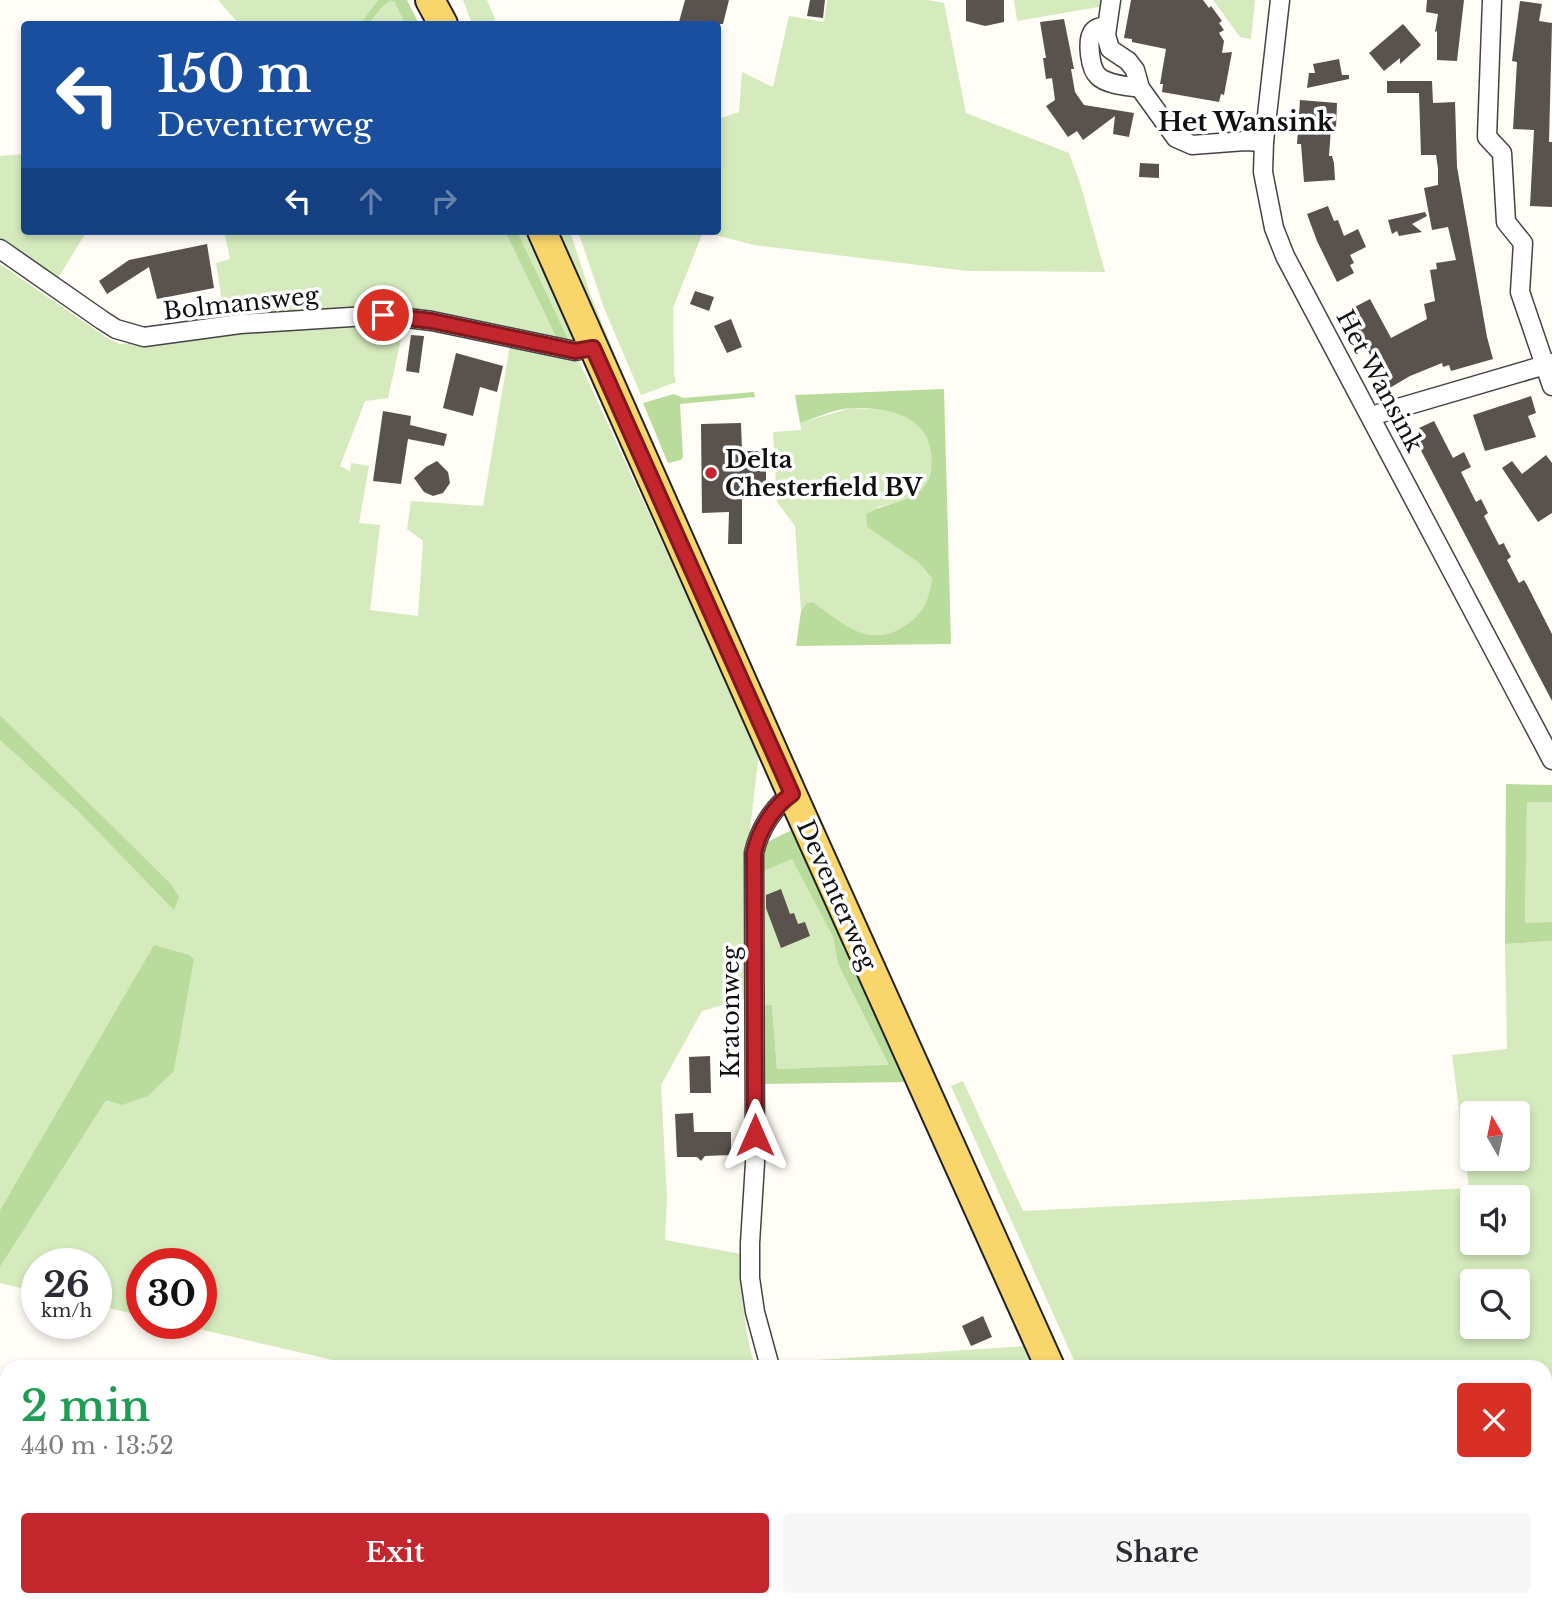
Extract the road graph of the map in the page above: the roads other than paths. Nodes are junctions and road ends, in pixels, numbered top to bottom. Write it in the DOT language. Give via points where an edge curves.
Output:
graph roads {
  1 [pos="429,0"];
  2 [pos="449,0"];
  3 [pos="1111,0"];
  4 [pos="1280,0"];
  5 [pos="1492,0"];
  6 [pos="441,21"];
  7 [pos="459,21"];
  8 [pos="1106,26"];
  9 [pos="1140,88"];
  10 [pos="1264,142"];
  11 [pos="544,235"];
  12 [pos="0,249"];
  13 [pos="593,348"];
  14 [pos="1548,364"];
  15 [pos="1552,386"];
  16 [pos="1371,416"];
  17 [pos="1552,760"];
  18 [pos="792,794"];
  19 [pos="768,1360"];
  20 [pos="1047,1360"];
  1 -- 6 [label="main road"];
  2 -- 7 [label="main road"];
  3 -- 8 [label="street"];
  4 -- 10 [label="street, Het Wansink"];
  5 -- 14 [label="street" via="1487,137 1502,153 1506,222 1522,243 1520,292"];
  8 -- 9 [label="street" via="1110,49 1128,61"];
  8 -- 9 [label="street" via="1091,35 1094,71 1101,79"];
  9 -- 10 [label="street" via="1181,142"];
  10 -- 16 [label="street, Het Wansink" via="1264,172 1285,256"];
  11 -- 13 [label="main road, Deventerweg"];
  12 -- 13 [label="street, Bolmansweg" via="102,320 144,337 240,324 383,315 575,351"];
  13 -- 18 [label="main road, Deventerweg"];
  14 -- 15 [label="street"];
  14 -- 16 [label="street"];
  16 -- 17 [label="street, Het Wansink"];
  18 -- 19 [label="street, Kratonweg" via="768,820 754,853 755,1163 750,1278"];
  18 -- 20 [label="main road, Deventerweg"];
}
